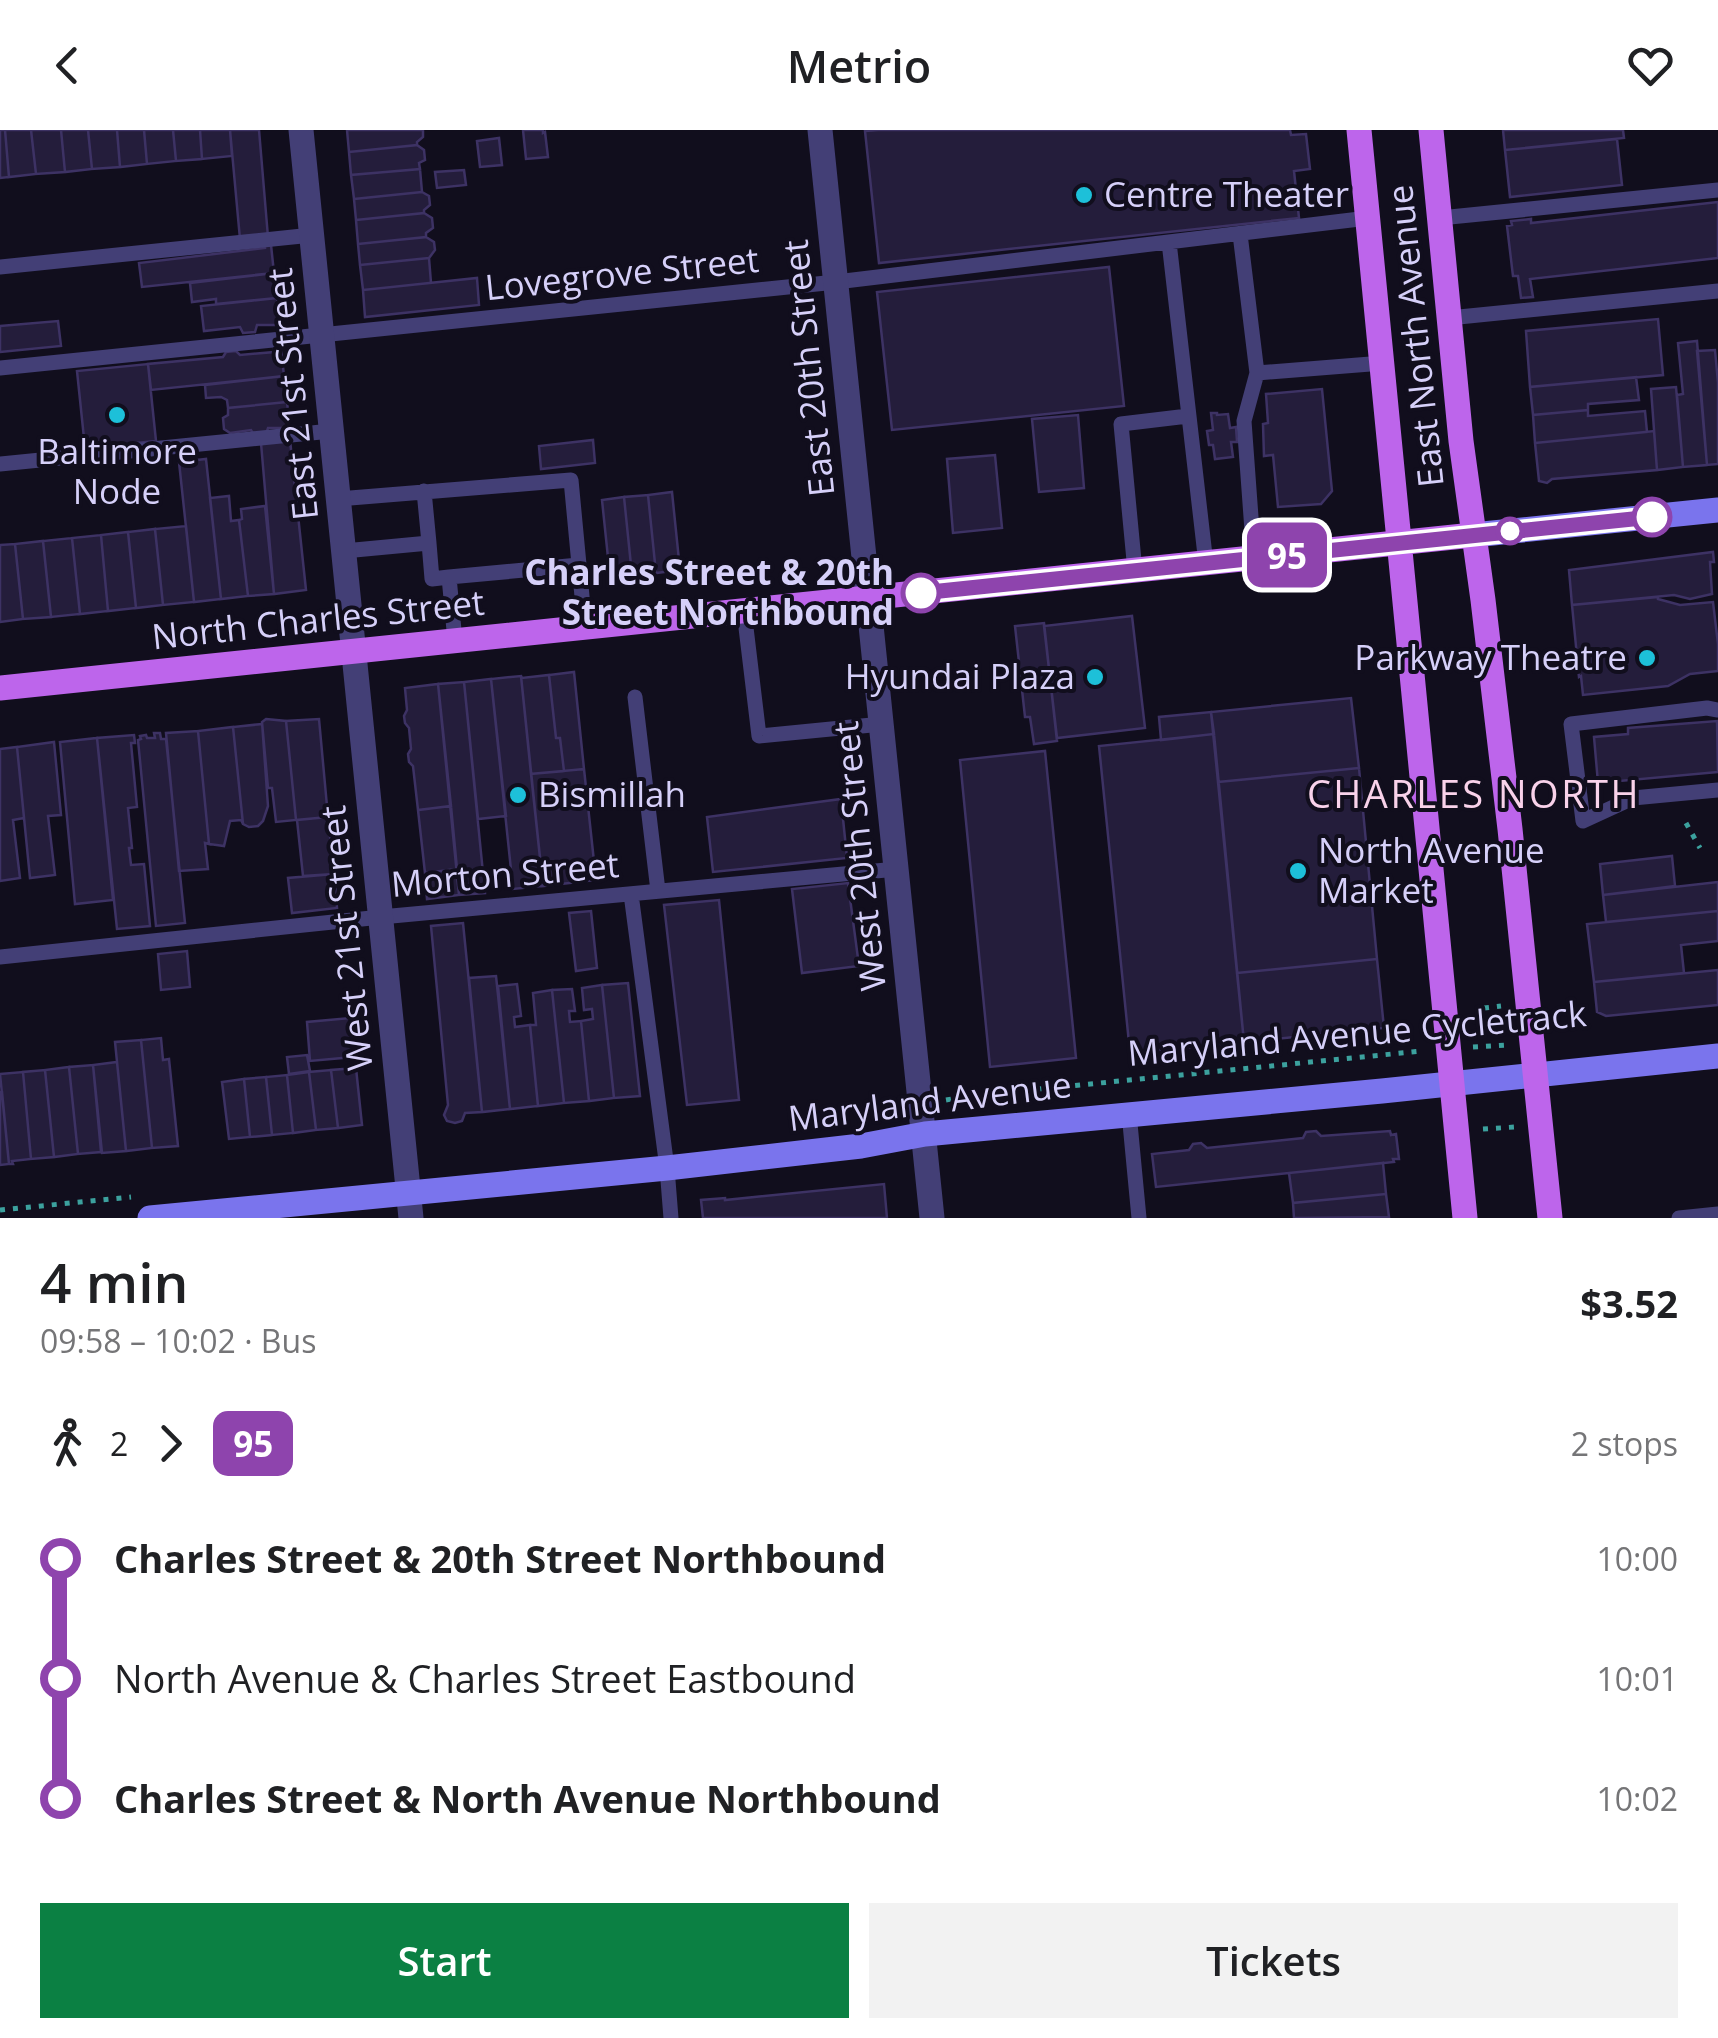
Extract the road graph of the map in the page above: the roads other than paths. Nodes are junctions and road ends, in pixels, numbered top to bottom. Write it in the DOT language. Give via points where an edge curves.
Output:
graph roads {
  1 [pos="301,130"];
  2 [pos="820,130"];
  3 [pos="1360,130"];
  4 [pos="1431,130"];
  5 [pos="1718,190"];
  6 [pos="1368,218"];
  7 [pos="1440,218"];
  8 [pos="1240,234"];
  9 [pos="312,235"];
  10 [pos="1170,242"];
  11 [pos="0,268"];
  12 [pos="836,282"];
  13 [pos="1718,291"];
  14 [pos="1449,318"];
  15 [pos="322,336"];
  16 [pos="1383,363"];
  17 [pos="0,368"];
  18 [pos="1257,372"];
  19 [pos="1188,416"];
  20 [pos="331,430"];
  21 [pos="0,464"];
  22 [pos="424,492"];
  23 [pos="338,499"];
  24 [pos="1718,510"];
  25 [pos="1473,535"];
  26 [pos="1400,543"];
  27 [pos="429,544"];
  28 [pos="344,552"];
  29 [pos="1254,558"];
  30 [pos="1206,564"];
  31 [pos="579,565"];
  32 [pos="1135,570"];
  33 [pos="449,577"];
  34 [pos="869,599"];
  35 [pos="744,611"];
  36 [pos="584,628"];
  37 [pos="455,642"];
  38 [pos="354,652"];
  39 [pos="0,688"];
  40 [pos="635,697"];
  41 [pos="1718,710"];
  42 [pos="882,724"];
  43 [pos="1718,790"];
  44 [pos="897,868"];
  45 [pos="658,891"];
  46 [pos="631,894"];
  47 [pos="380,918"];
  48 [pos="0,957"];
  49 [pos="1718,1056"];
  50 [pos="1535,1075"];
  51 [pos="1454,1083"];
  52 [pos="1129,1114"];
  53 [pos="924,1134"];
  54 [pos="667,1168"];
  55 [pos="410,1205"];
  56 [pos="1718,1214"];
  57 [pos="150,1218"];
  58 [pos="671,1218"];
  59 [pos="932,1218"];
  60 [pos="1139,1218"];
  61 [pos="1466,1218"];
  62 [pos="1550,1218"];
  63 [pos="1679,1218"];
  1 -- 9 [label="street, East 21st Street"];
  2 -- 12 [label="street, East 20th Street"];
  3 -- 6 [label="main road, East North Avenue"];
  4 -- 7 [label="main road, East North Avenue"];
  5 -- 7 [label="lane"];
  6 -- 8 [label="lane, Lovegrove Street"];
  6 -- 16 [label="main road, East North Avenue"];
  7 -- 14 [label="main road, East North Avenue"];
  8 -- 10 [label="lane, Lovegrove Street"];
  8 -- 18 [label="lane"];
  9 -- 11 [label="lane"];
  9 -- 15 [label="street, East 21st Street"];
  10 -- 12 [label="lane, Lovegrove Street"];
  10 -- 19 [label="lane"];
  12 -- 15 [label="lane, Lovegrove Street"];
  12 -- 34 [label="street, East 20th Street"];
  13 -- 14 [label="lane"];
  14 -- 25 [label="main road, East North Avenue"];
  15 -- 17 [label="lane, Lovegrove Street"];
  15 -- 20 [label="street, East 21st Street"];
  16 -- 18 [label="lane"];
  16 -- 26 [label="main road, East North Avenue"];
  18 -- 29 [label="lane" via="1244,421"];
  19 -- 30 [label="lane"];
  19 -- 32 [label="lane" via="1121,424"];
  20 -- 21 [label="lane"];
  20 -- 23 [label="street, East 21st Street"];
  22 -- 23 [label="lane"];
  22 -- 27 [label="lane"];
  22 -- 31 [label="lane" via="571,480"];
  23 -- 28 [label="street, East 21st Street"];
  24 -- 25 [label="main road, North Charles Street"];
  25 -- 26 [label="main road, North Charles Street"];
  25 -- 50 [label="main road, East North Avenue"];
  26 -- 29 [label="main road, North Charles Street"];
  26 -- 51 [label="main road, East North Avenue"];
  27 -- 28 [label="lane"];
  27 -- 33 [label="lane" via="432,579"];
  28 -- 38 [label="street, East 21st Street"];
  29 -- 30 [label="main road, North Charles Street"];
  30 -- 32 [label="main road, North Charles Street"];
  31 -- 33 [label="lane"];
  31 -- 36 [label="lane"];
  32 -- 34 [label="main road, North Charles Street"];
  33 -- 37 [label="lane"];
  34 -- 35 [label="main road, North Charles Street"];
  34 -- 42 [label="street, West 20th Street"];
  35 -- 36 [label="main road, North Charles Street"];
  35 -- 42 [label="lane" via="759,736"];
  36 -- 37 [label="main road, North Charles Street"];
  37 -- 38 [label="main road, North Charles Street"];
  38 -- 39 [label="main road, North Charles Street"];
  38 -- 47 [label="street, West 21st Street"];
  40 -- 45 [label="lane"];
  41 -- 43 [label="lane" via="1572,724 1582,821 1634,798"];
  42 -- 44 [label="street, West 20th Street"];
  44 -- 45 [label="lane, Morton Street"];
  44 -- 53 [label="street, West 20th Street"];
  45 -- 46 [label="lane, Morton Street"];
  46 -- 47 [label="lane, Morton Street"];
  46 -- 54 [label="lane"];
  47 -- 48 [label="lane, Morton Street"];
  47 -- 55 [label="street, West 21st Street"];
  49 -- 50 [label="main road, Maryland Avenue"];
  50 -- 51 [label="main road, Maryland Avenue"];
  50 -- 62 [label="main road, East North Avenue"];
  51 -- 52 [label="main road, Maryland Avenue"];
  51 -- 61 [label="main road, East North Avenue"];
  52 -- 53 [label="main road, Maryland Avenue"];
  52 -- 60 [label="lane"];
  53 -- 54 [label="main road, Maryland Avenue"];
  53 -- 59 [label="street"];
  54 -- 55 [label="main road, Maryland Avenue"];
  54 -- 58 [label="lane"];
  55 -- 57 [label="main road, Maryland Avenue"];
  56 -- 63 [label="lane"];
}
